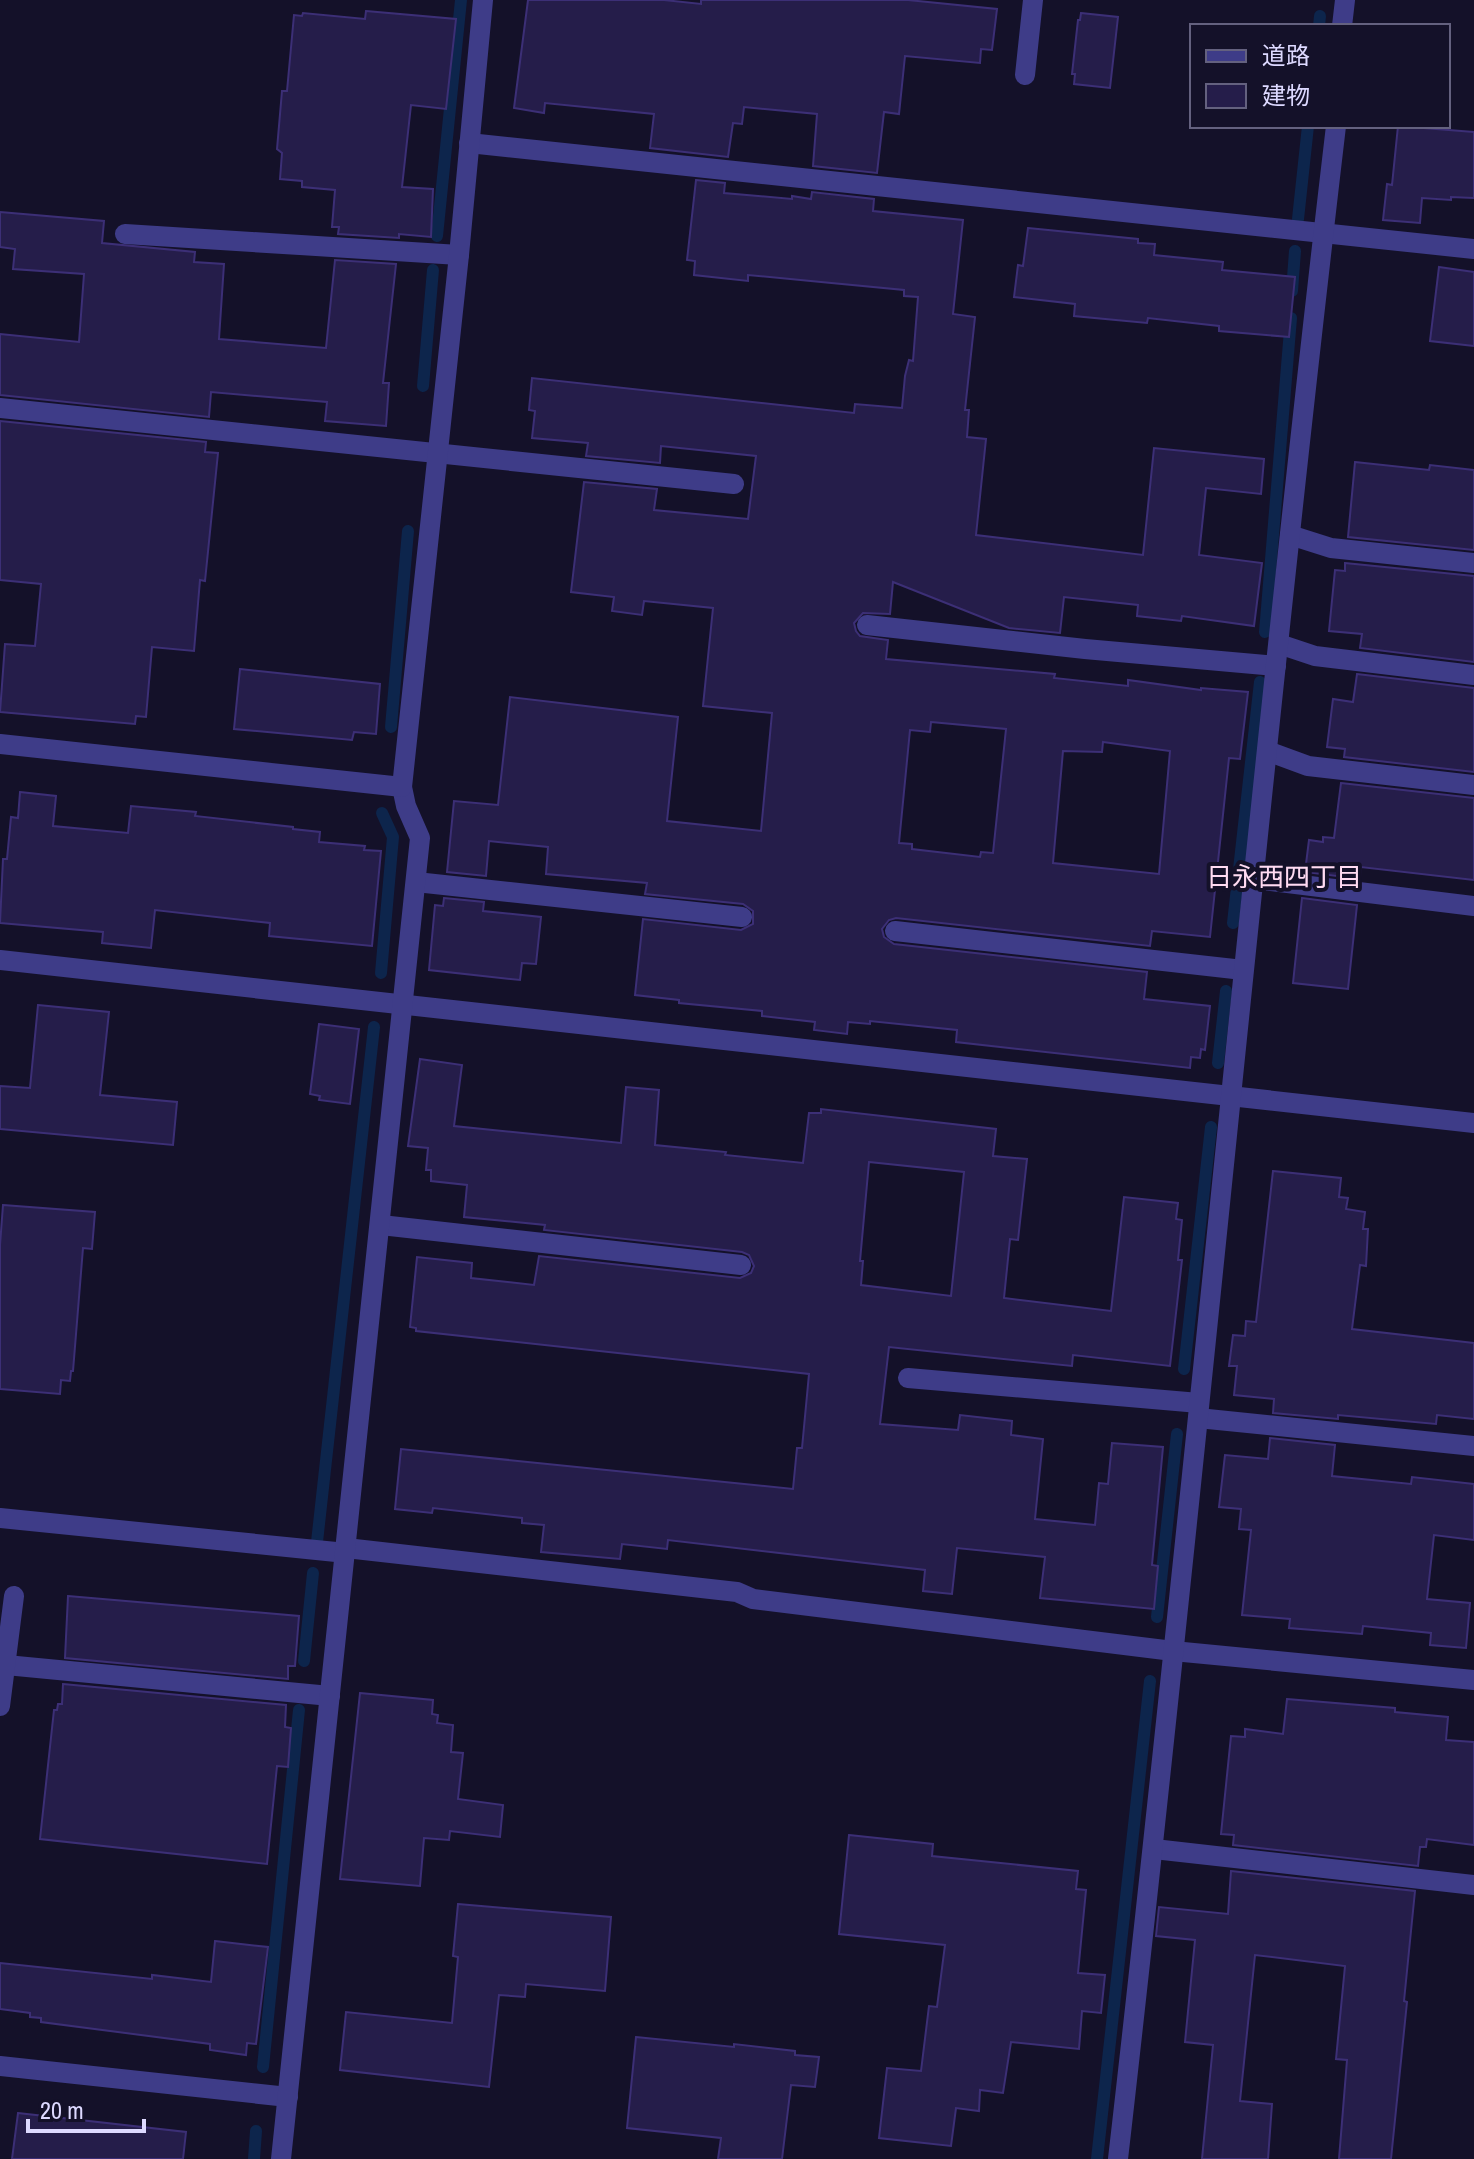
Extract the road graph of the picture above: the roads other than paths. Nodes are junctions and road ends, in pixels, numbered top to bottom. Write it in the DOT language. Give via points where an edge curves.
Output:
graph roads {
  1 [pos="483,0"];
  2 [pos="1033,0"];
  3 [pos="1345,0"];
  4 [pos="1342,24"];
  5 [pos="1025,75"];
  6 [pos="1336,128"];
  7 [pos="469,143"];
  8 [pos="1323,233"];
  9 [pos="125,234"];
  10 [pos="1474,249"];
  11 [pos="459,255"];
  12 [pos="0,408"];
  13 [pos="439,455"];
  14 [pos="734,484"];
  15 [pos="1290,535"];
  16 [pos="1474,563"];
  17 [pos="867,625"];
  18 [pos="1279,644"];
  19 [pos="1276,666"];
  20 [pos="1474,675"];
  21 [pos="0,744"];
  22 [pos="1267,751"];
  23 [pos="1474,785"];
  24 [pos="402,787"];
  25 [pos="1254,879"];
  26 [pos="416,882"];
  27 [pos="1474,906"];
  28 [pos="742,917"];
  29 [pos="895,931"];
  30 [pos="0,960"];
  31 [pos="1243,970"];
  32 [pos="404,1004"];
  33 [pos="1230,1097"];
  34 [pos="1474,1123"];
  35 [pos="381,1225"];
  36 [pos="741,1265"];
  37 [pos="908,1378"];
  38 [pos="1198,1410"];
  39 [pos="1474,1446"];
  40 [pos="0,1518"];
  41 [pos="346,1550"];
  42 [pos="14,1596"];
  43 [pos="1173,1651"];
  44 [pos="6,1665"];
  45 [pos="1474,1680"];
  46 [pos="330,1696"];
  47 [pos="0,1706"];
  48 [pos="1154,1849"];
  49 [pos="1474,1885"];
  50 [pos="0,2066"];
  51 [pos="288,2097"];
  52 [pos="281,2159"];
  53 [pos="1118,2159"];
  1 -- 7 [label="street"];
  2 -- 5 [label="street"];
  3 -- 4 [label="street"];
  6 -- 8 [label="street"];
  7 -- 8 [label="street"];
  7 -- 11 [label="street"];
  8 -- 10 [label="street"];
  8 -- 15 [label="street"];
  9 -- 11 [label="street"];
  11 -- 13 [label="street"];
  12 -- 13 [label="street"];
  13 -- 14 [label="street"];
  13 -- 24 [label="street"];
  15 -- 16 [label="street" via="1331,548"];
  15 -- 18 [label="street"];
  17 -- 19 [label="street"];
  18 -- 19 [label="street"];
  18 -- 20 [label="street" via="1315,656"];
  19 -- 22 [label="street"];
  21 -- 24 [label="street"];
  22 -- 23 [label="street" via="1308,766"];
  22 -- 25 [label="street"];
  24 -- 26 [label="street" via="420,838"];
  25 -- 27 [label="street"];
  25 -- 31 [label="street"];
  26 -- 28 [label="street"];
  26 -- 32 [label="street"];
  29 -- 31 [label="street"];
  30 -- 32 [label="street"];
  31 -- 33 [label="street"];
  32 -- 33 [label="street"];
  32 -- 35 [label="street"];
  33 -- 34 [label="street"];
  33 -- 38 [label="street"];
  35 -- 36 [label="street"];
  35 -- 41 [label="street"];
  37 -- 38 [label="street"];
  38 -- 39 [label="street"];
  38 -- 43 [label="street"];
  40 -- 41 [label="street"];
  41 -- 43 [label="street" via="737,1592 753,1599"];
  41 -- 46 [label="street"];
  42 -- 44 [label="street"];
  43 -- 45 [label="street"];
  43 -- 48 [label="street"];
  44 -- 46 [label="street"];
  44 -- 47 [label="street"];
  46 -- 51 [label="street"];
  48 -- 49 [label="street"];
  48 -- 53 [label="street"];
  50 -- 51 [label="street"];
  51 -- 52 [label="street"];
}
